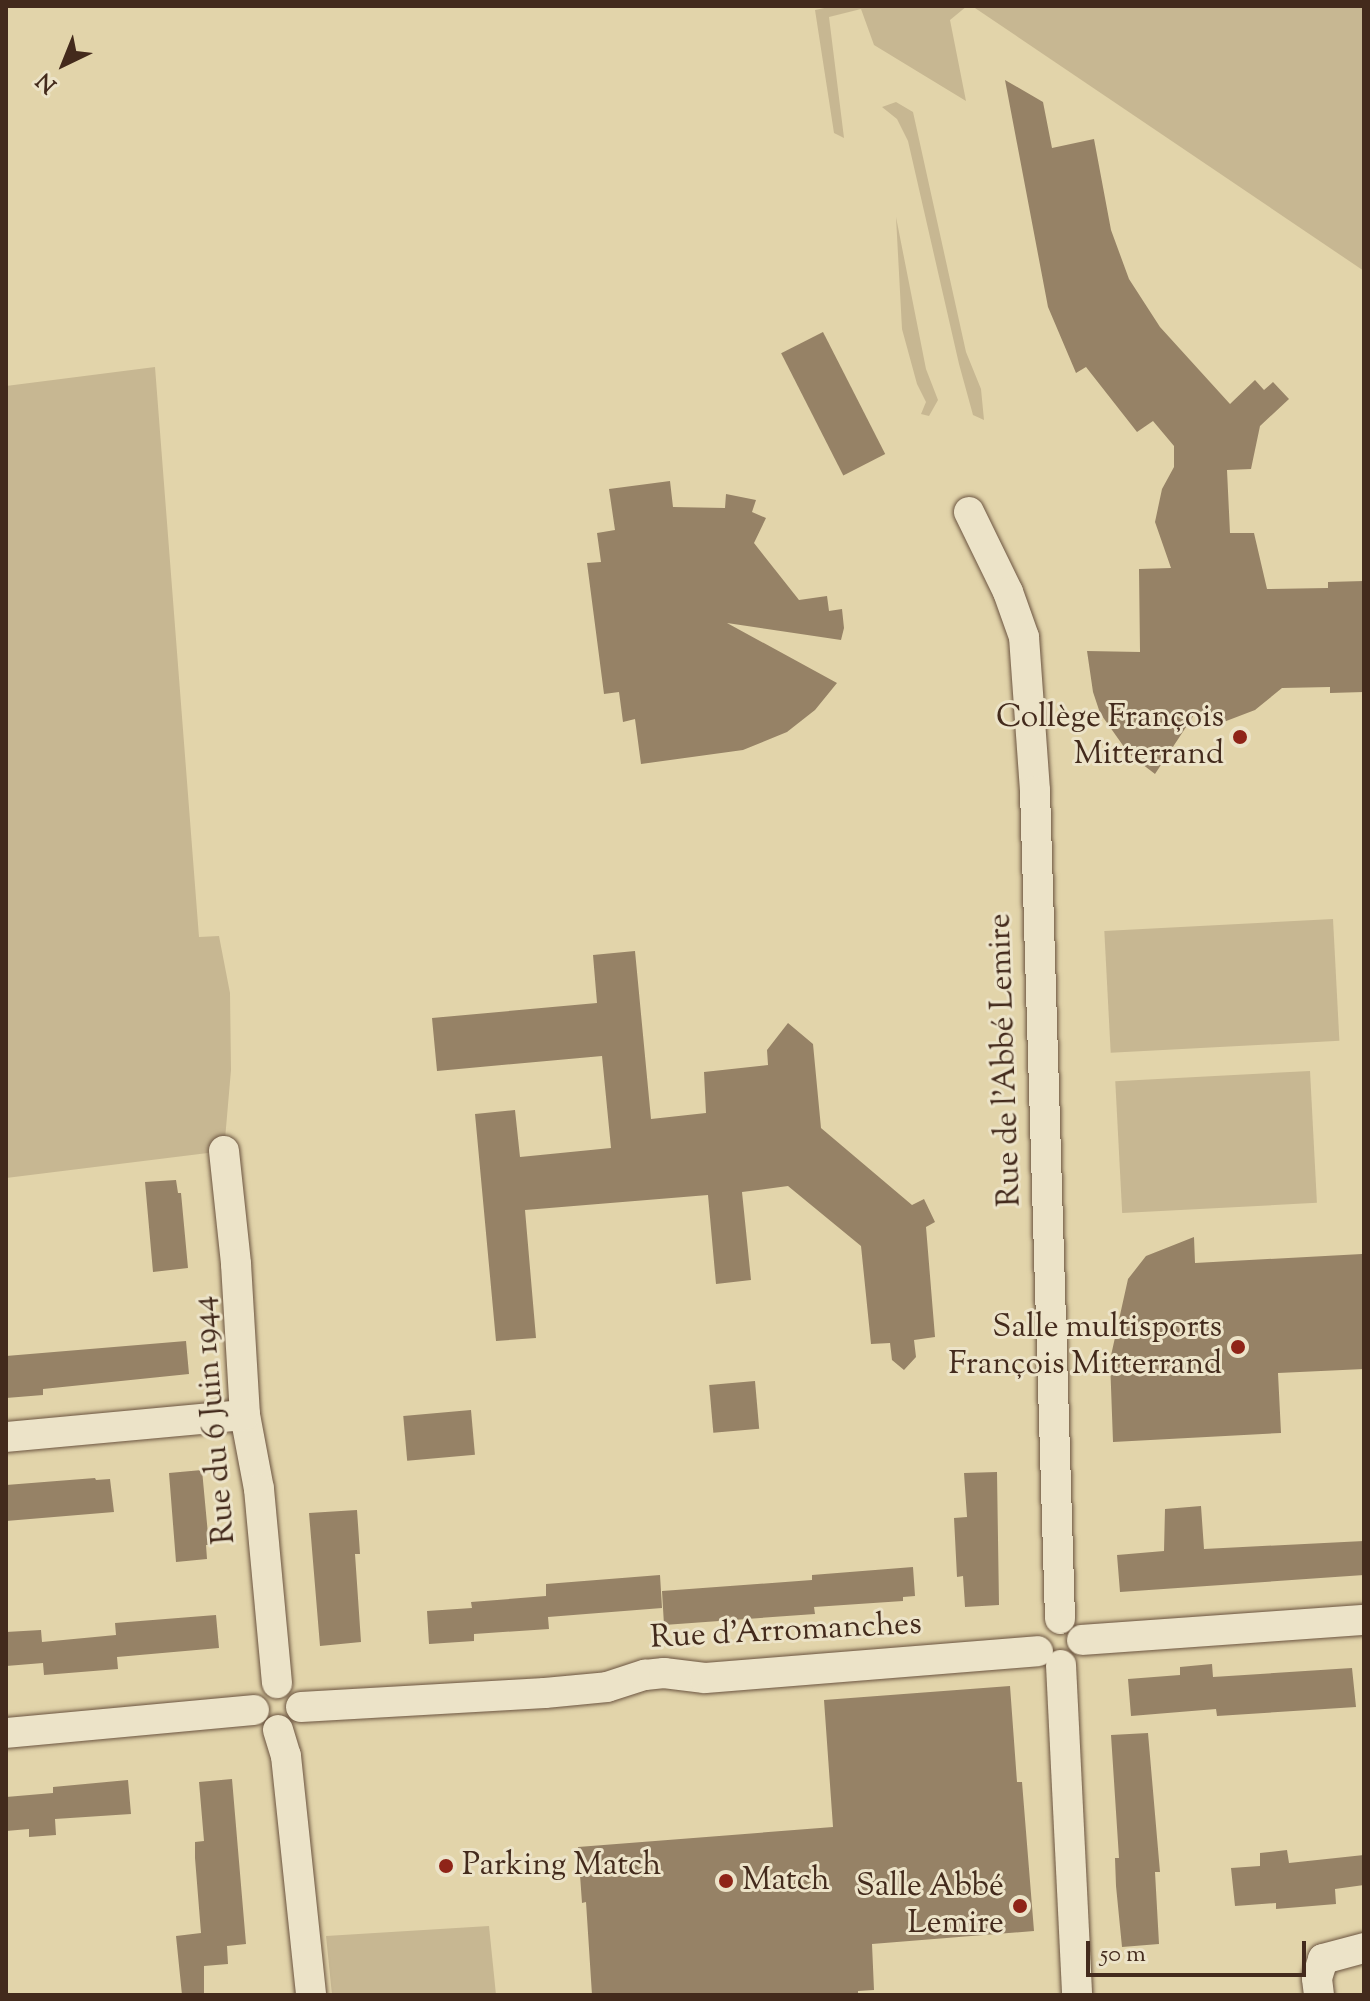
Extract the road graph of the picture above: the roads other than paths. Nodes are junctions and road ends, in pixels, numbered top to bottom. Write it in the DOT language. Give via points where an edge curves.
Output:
graph roads {
  1 [pos="969,512"];
  2 [pos="224,1151"];
  3 [pos="245,1415"];
  4 [pos="6,1437"];
  5 [pos="1060,1619"];
  6 [pos="1364,1620"];
  7 [pos="1082,1640"];
  8 [pos="1049,1658"];
  9 [pos="277,1683"];
  10 [pos="301,1707"];
  11 [pos="254,1710"];
  12 [pos="278,1730"];
  13 [pos="6,1733"];
  14 [pos="1364,1948"];
  15 [pos="311,1995"];
  16 [pos="1077,1995"];
  17 [pos="1319,1995"];
  1 -- 5 [label="street, Rue de l'Abbé Lemire" via="1024,637 1035,791"];
  2 -- 3 [label="street, Rue du 6 Juin 1944"];
  3 -- 4 [label="street"];
  3 -- 9 [label="street, Rue du 6 Juin 1944" via="259,1489"];
  5 -- 7 [label="street" via="1077,1627"];
  5 -- 8 [label="street" via="1040,1629"];
  6 -- 7 [label="street"];
  7 -- 8 [label="street" via="1075,1659"];
  8 -- 10 [label="street, Rue d'Arromanches" via="705,1678 664,1673 607,1687 545,1693"];
  8 -- 16 [label="street"];
  9 -- 10 [label="street" via="298,1694"];
  9 -- 11 [label="street" via="264,1687"];
  10 -- 12 [label="street" via="290,1727"];
  11 -- 12 [label="street" via="267,1728"];
  11 -- 13 [label="street"];
  12 -- 15 [label="street" via="286,1756"];
  14 -- 17 [label="street" via="1323,1959"];
}
